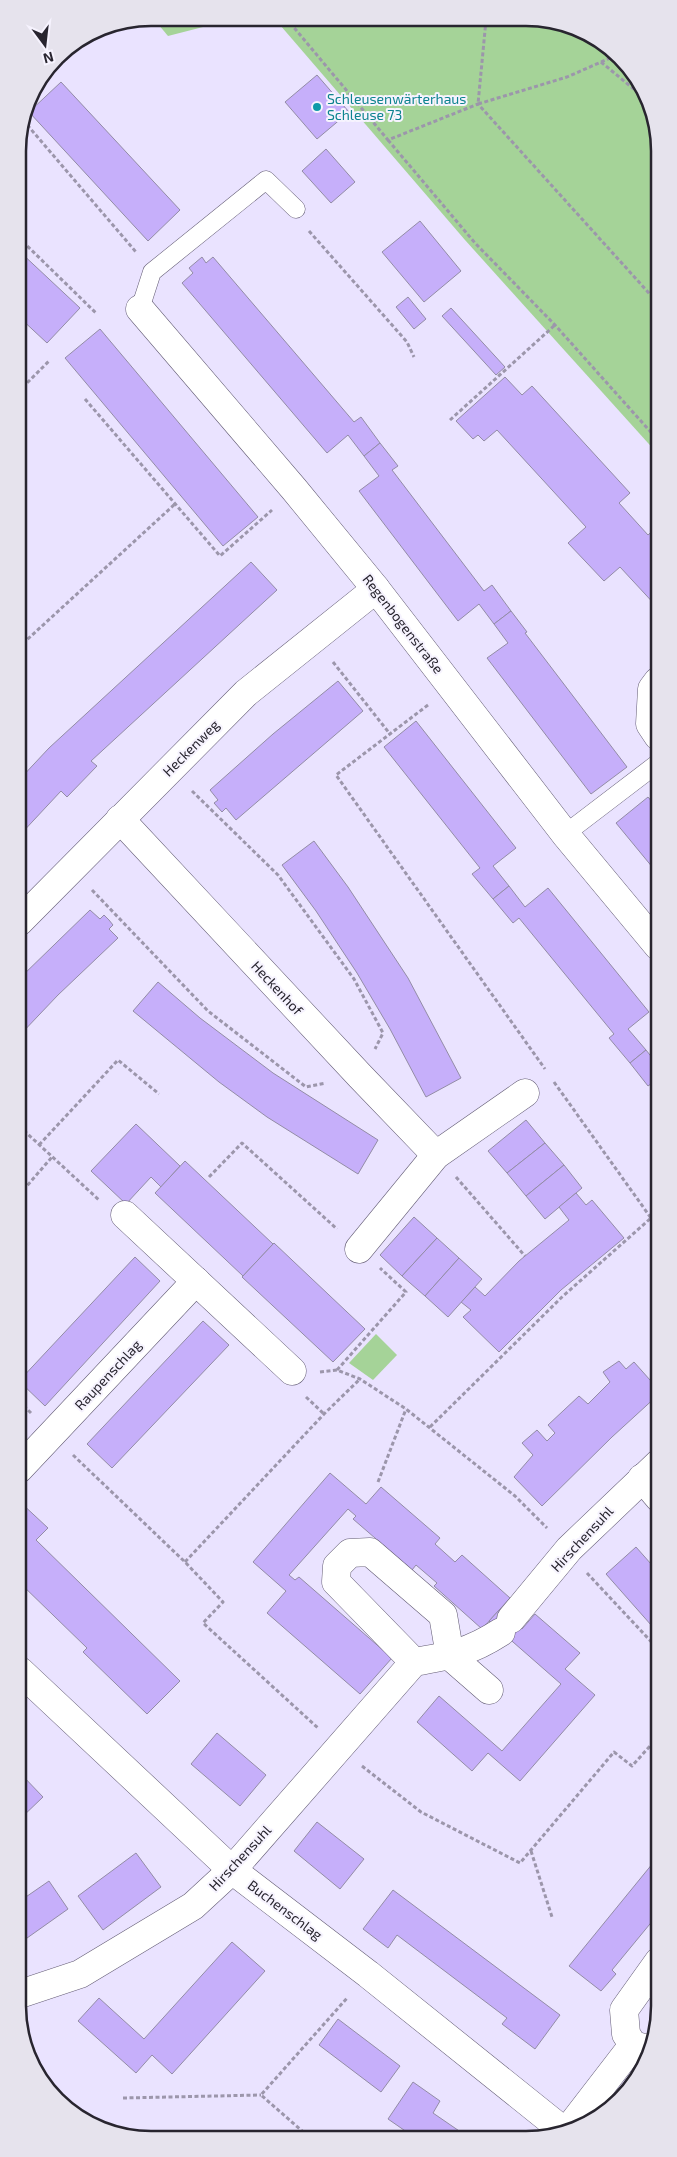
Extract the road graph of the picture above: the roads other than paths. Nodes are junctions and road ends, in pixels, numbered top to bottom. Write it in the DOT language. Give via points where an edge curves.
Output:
graph roads {
  1 [pos="296,209"];
  2 [pos="140,309"];
  3 [pos="376,589"];
  4 [pos="651,712"];
  5 [pos="651,725"];
  6 [pos="651,769"];
  7 [pos="120,819"];
  8 [pos="565,834"];
  9 [pos="27,914"];
  10 [pos="651,937"];
  11 [pos="525,1093"];
  12 [pos="436,1154"];
  13 [pos="125,1215"];
  14 [pos="359,1249"];
  15 [pos="196,1281"];
  16 [pos="292,1371"];
  17 [pos="26,1462"];
  18 [pos="650,1481"];
  19 [pos="450,1656"];
  20 [pos="414,1662"];
  21 [pos="26,1677"];
  22 [pos="489,1690"];
  23 [pos="232,1870"];
  24 [pos="650,1974"];
  25 [pos="26,1992"];
  26 [pos="642,2046"];
  27 [pos="577,2119"];
  28 [pos="558,2126"];
  1 -- 2 [label="lane" via="266,180 152,272"];
  2 -- 3 [label="street, Regenbogenstraße"];
  3 -- 7 [label="street, Heckenweg" via="246,693"];
  3 -- 8 [label="street, Regenbogenstraße"];
  4 -- 5 [label="street"];
  6 -- 8 [label="lane"];
  7 -- 9 [label="street, Heckenweg"];
  7 -- 12 [label="street, Heckenhof"];
  8 -- 10 [label="street, Regenbogenstraße"];
  11 -- 12 [label="street"];
  12 -- 14 [label="street"];
  13 -- 15 [label="street"];
  15 -- 16 [label="street"];
  15 -- 17 [label="street, Raupenschlag"];
  18 -- 19 [label="street, Hirschensuhl" via="569,1549 506,1625 480,1645"];
  19 -- 20 [label="street, Hirschensuhl"];
  19 -- 20 [label="street" via="443,1614 370,1552 350,1553 337,1566 336,1582"];
  19 -- 22 [label="street"];
  20 -- 23 [label="street, Hirschensuhl"];
  21 -- 23 [label="street, Buchenschlag"];
  23 -- 25 [label="street, Hirschensuhl" via="193,1906 80,1974"];
  23 -- 28 [label="street, Buchenschlag"];
  24 -- 26 [label="street" via="624,2010 626,2034"];
  26 -- 27 [label="street"];
}
